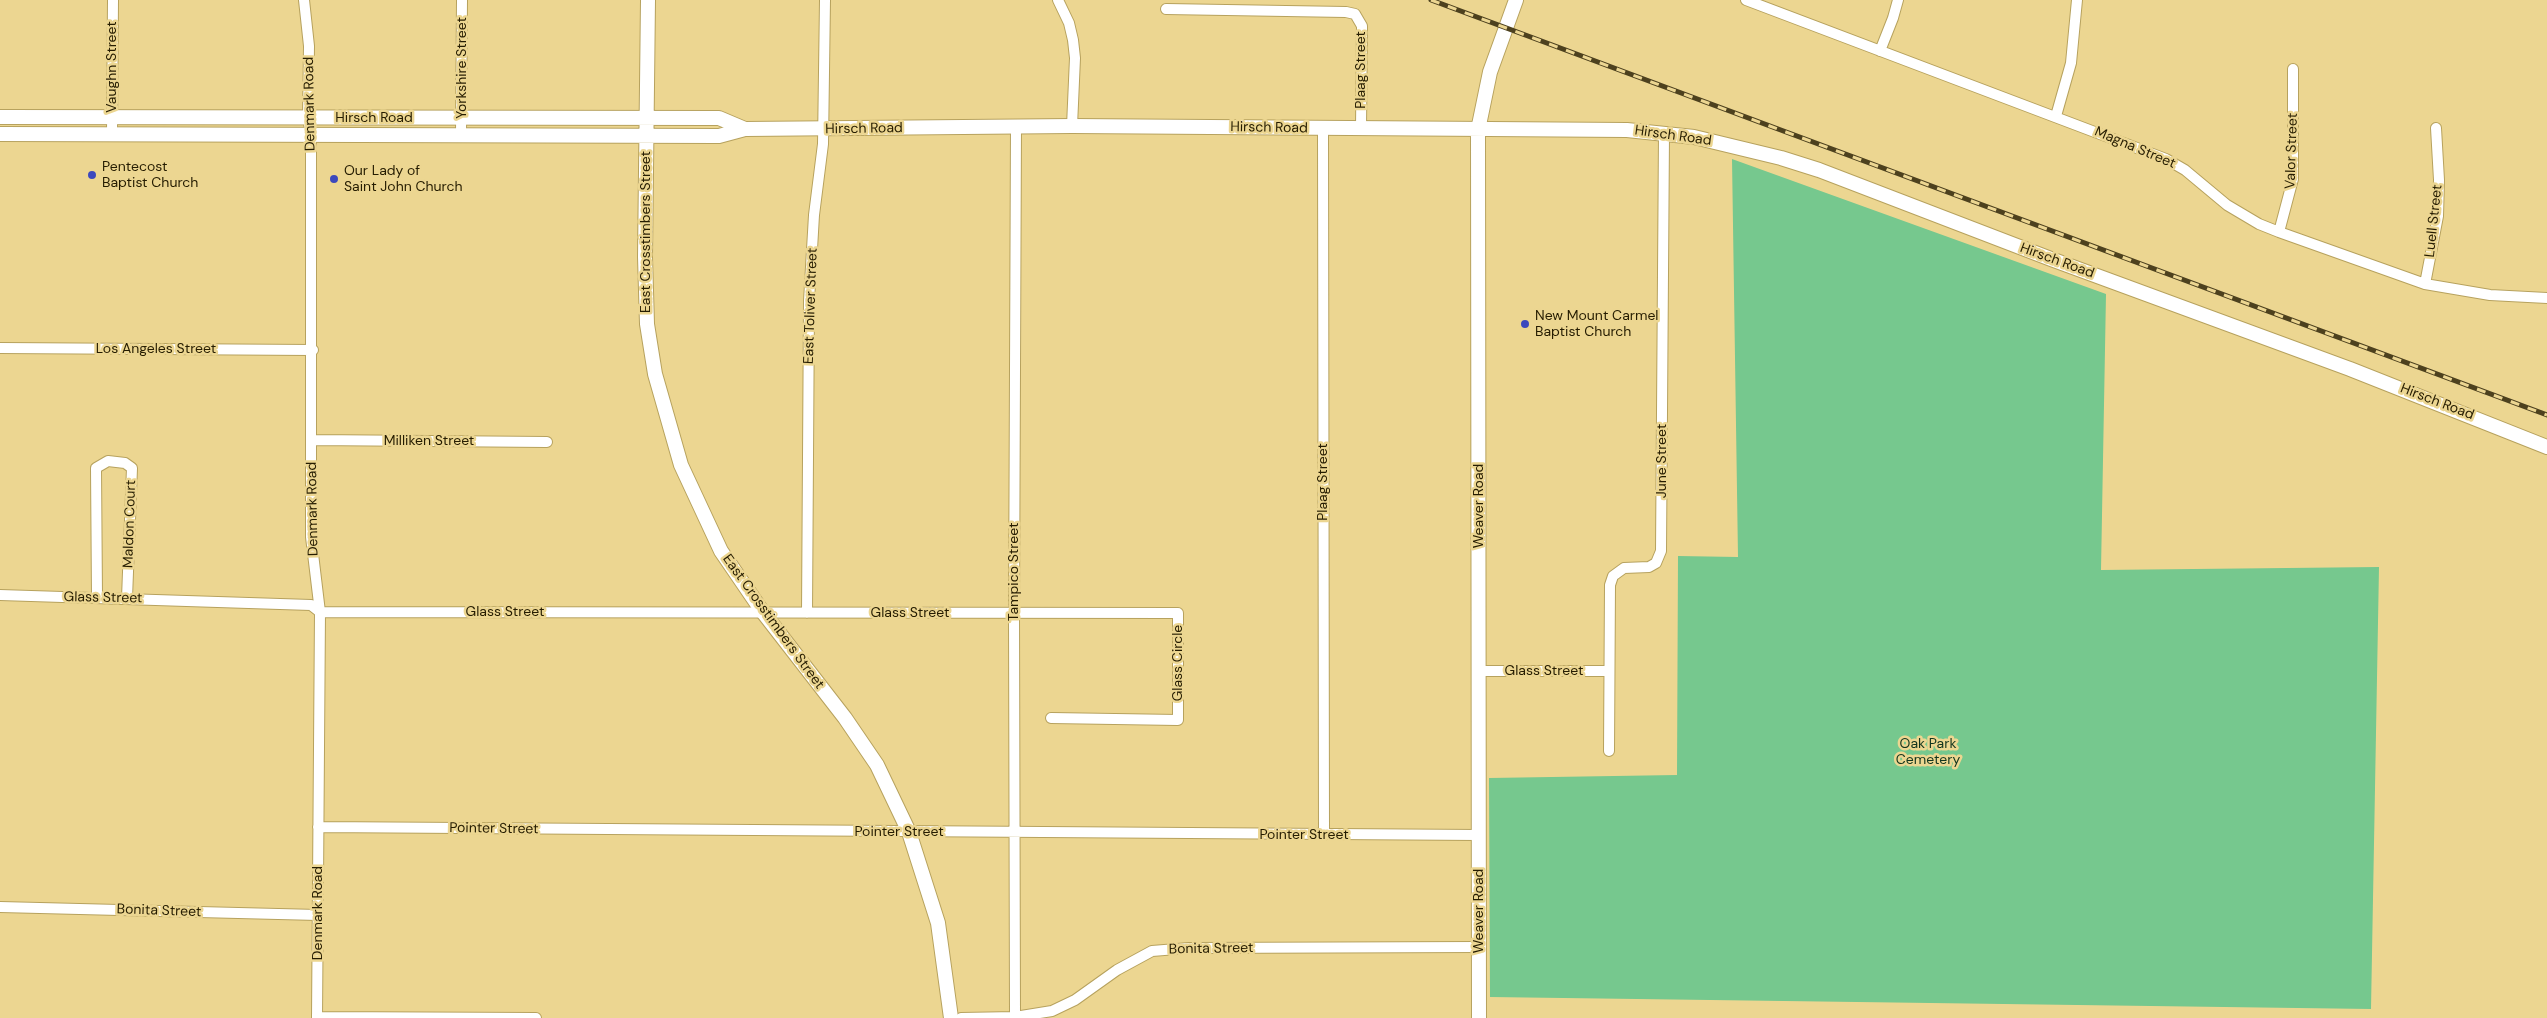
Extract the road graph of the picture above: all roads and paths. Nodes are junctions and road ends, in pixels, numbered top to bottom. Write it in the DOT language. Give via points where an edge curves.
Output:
graph roads {
  1 [pos="113,0"];
  2 [pos="304,0"];
  3 [pos="462,0"];
  4 [pos="648,0"];
  5 [pos="825,0"];
  6 [pos="1058,0"];
  7 [pos="1516,0"];
  8 [pos="1746,0"];
  9 [pos="1898,0"];
  10 [pos="2077,0"];
  11 [pos="1166,9"];
  12 [pos="1880,51"];
  13 [pos="2293,68"];
  14 [pos="2056,116"];
  15 [pos="0,117"];
  16 [pos="112,117"];
  17 [pos="308,118"];
  18 [pos="461,118"];
  19 [pos="647,119"];
  20 [pos="1016,126"];
  21 [pos="1072,126"];
  22 [pos="1361,128"];
  23 [pos="2436,128"];
  24 [pos="745,129"];
  25 [pos="1322,129"];
  26 [pos="823,130"];
  27 [pos="1478,130"];
  28 [pos="0,134"];
  29 [pos="112,134"];
  30 [pos="1664,134"];
  31 [pos="311,135"];
  32 [pos="461,135"];
  33 [pos="646,136"];
  34 [pos="2279,232"];
  35 [pos="2425,284"];
  36 [pos="2547,298"];
  37 [pos="0,348"];
  38 [pos="312,350"];
  39 [pos="312,440"];
  40 [pos="547,442"];
  41 [pos="2547,447"];
  42 [pos="0,595"];
  43 [pos="97,597"];
  44 [pos="127,598"];
  45 [pos="320,612"];
  46 [pos="762,612"];
  47 [pos="807,613"];
  48 [pos="1014,613"];
  49 [pos="1479,670"];
  50 [pos="1609,671"];
  51 [pos="1051,718"];
  52 [pos="1609,751"];
  53 [pos="318,827"];
  54 [pos="909,832"];
  55 [pos="1015,833"];
  56 [pos="1324,835"];
  57 [pos="1479,835"];
  58 [pos="0,907"];
  59 [pos="318,915"];
  60 [pos="1479,947"];
  61 [pos="1015,1017"];
  62 [pos="318,1018"];
  63 [pos="536,1018"];
  64 [pos="951,1018"];
  65 [pos="961,1018"];
  66 [pos="1479,1018"];
  1 -- 16 [label="street, Vaughn Street"];
  2 -- 17 [label="street, Denmark Road" via="309,46"];
  3 -- 18 [label="street, Yorkshire Street"];
  4 -- 19 [label="main road, East Crosstimbers Street"];
  5 -- 26 [label="street, East Toliver Street"];
  6 -- 21 [label="street" via="1073,40"];
  7 -- 27 [label="main road, Weaver Road" via="1490,72"];
  8 -- 12 [label="street, Magna Street"];
  9 -- 12 [label="street"];
  10 -- 14 [label="street" via="2071,63"];
  11 -- 22 [label="street, Plaag Street" via="1355,14 1362,26"];
  12 -- 14 [label="street, Magna Street"];
  13 -- 34 [label="street, Valor Street" via="2293,179"];
  14 -- 34 [label="street, Magna Street" via="2166,159 2191,175 2227,206"];
  15 -- 16 [label="main road, Hirsch Road"];
  16 -- 17 [label="main road, Hirsch Road"];
  16 -- 29 [label="street, Vaughn Street"];
  17 -- 18 [label="main road, Hirsch Road"];
  17 -- 31 [label="street, Denmark Road"];
  18 -- 19 [label="main road, Hirsch Road"];
  18 -- 32 [label="street, Yorkshire Street"];
  19 -- 24 [label="main road, Hirsch Road" via="719,118"];
  19 -- 33 [label="main road, East Crosstimbers Street"];
  20 -- 21 [label="main road, Hirsch Road"];
  20 -- 26 [label="main road, Hirsch Road"];
  20 -- 48 [label="street, Tampico Street"];
  21 -- 25 [label="main road, Hirsch Road"];
  22 -- 25 [label="main road, Hirsch Road"];
  22 -- 27 [label="main road, Hirsch Road"];
  23 -- 35 [label="street, Luell Street" via="2438,216"];
  24 -- 26 [label="main road, Hirsch Road"];
  24 -- 33 [label="main road, Hirsch Road" via="719,136"];
  25 -- 56 [label="street, Plaag Street"];
  26 -- 47 [label="street, East Toliver Street" via="814,215 810,301"];
  27 -- 30 [label="main road, Hirsch Road" via="1627,130"];
  27 -- 49 [label="main road, Weaver Road"];
  28 -- 29 [label="main road, Hirsch Road"];
  29 -- 31 [label="main road, Hirsch Road"];
  30 -- 41 [label="main road, Hirsch Road" via="1694,137 1819,170 2350,368"];
  30 -- 50 [label="street, June Street" via="1661,551 1656,563 1649,567 1624,568 1613,576 1610,585"];
  31 -- 32 [label="main road, Hirsch Road"];
  31 -- 38 [label="street, Denmark Road"];
  32 -- 33 [label="main road, Hirsch Road"];
  33 -- 46 [label="main road, East Crosstimbers Street" via="647,324 655,374 681,465 721,551"];
  34 -- 35 [label="street, Magna Street"];
  35 -- 36 [label="street, Magna Street" via="2490,295"];
  37 -- 38 [label="street, Los Angeles Street"];
  38 -- 39 [label="street, Denmark Road"];
  39 -- 40 [label="street, Milliken Street"];
  39 -- 45 [label="street, Denmark Road" via="311,536"];
  42 -- 43 [label="street, Glass Street"];
  43 -- 44 [label="street, Glass Street"];
  43 -- 44 [label="street, Maldon Court" via="96,468 108,461 125,463 132,468"];
  44 -- 45 [label="street, Glass Street" via="311,605"];
  45 -- 46 [label="street, Glass Street"];
  45 -- 53 [label="street, Denmark Road"];
  46 -- 47 [label="street, Glass Street"];
  46 -- 54 [label="main road, East Crosstimbers Street" via="845,718 877,765"];
  47 -- 48 [label="street, Glass Street"];
  48 -- 51 [label="street, Glass Circle" via="1178,612 1178,720"];
  48 -- 55 [label="street, Tampico Street"];
  49 -- 50 [label="street, Glass Street"];
  49 -- 57 [label="main road, Weaver Road"];
  50 -- 52 [label="street, June Street"];
  53 -- 54 [label="street, Pointer Street"];
  53 -- 59 [label="street, Denmark Road"];
  54 -- 55 [label="street, Pointer Street"];
  54 -- 64 [label="main road, East Crosstimbers Street" via="938,923"];
  55 -- 56 [label="street, Pointer Street"];
  55 -- 61 [label="street, Tampico Street"];
  56 -- 57 [label="street, Pointer Street"];
  57 -- 60 [label="main road, Weaver Road"];
  58 -- 59 [label="street, Bonita Street"];
  59 -- 62 [label="street, Denmark Road"];
  60 -- 61 [label="street, Bonita Street" via="1189,948 1152,951 1117,970 1075,1000 1052,1011"];
  60 -- 66 [label="main road, Weaver Road"];
  61 -- 65 [label="street, Bonita Street"];
  62 -- 63 [label="street"];
}
